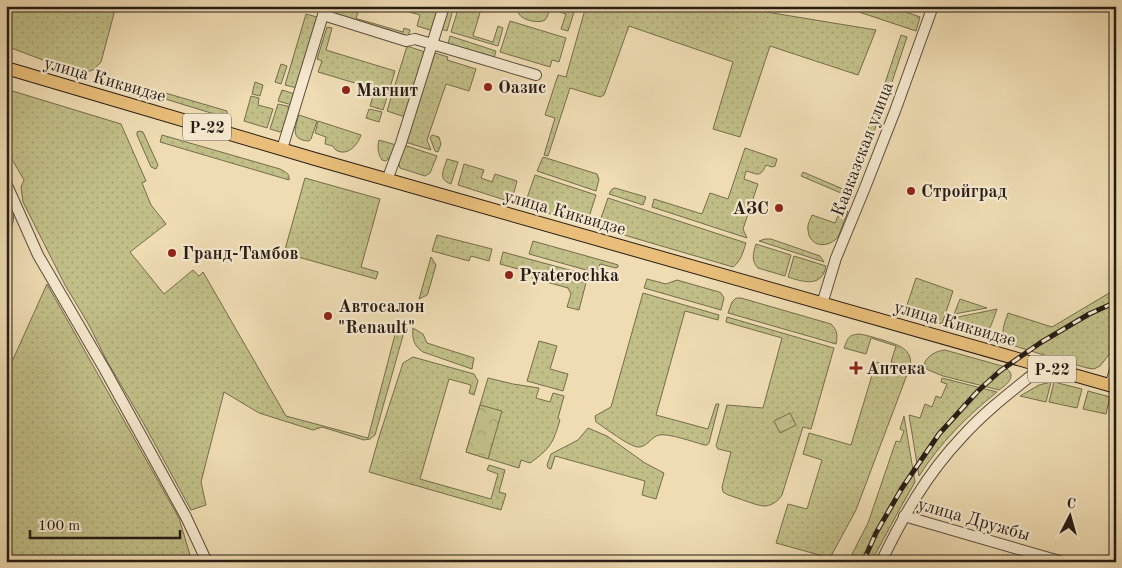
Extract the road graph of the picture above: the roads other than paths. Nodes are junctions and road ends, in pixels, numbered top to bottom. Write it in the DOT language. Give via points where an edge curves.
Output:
graph roads {
  1 [pos="444,6"];
  2 [pos="933,6"];
  3 [pos="323,11"];
  4 [pos="432,44"];
  5 [pos="6,68"];
  6 [pos="536,75"];
  7 [pos="282,149"];
  8 [pos="387,180"];
  9 [pos="6,183"];
  10 [pos="822,304"];
  11 [pos="1043,366"];
  12 [pos="1116,367"];
  13 [pos="1113,386"];
  14 [pos="904,516"];
  15 [pos="207,562"];
  16 [pos="882,562"];
  17 [pos="1063,562"];
  1 -- 4 [label="street"];
  2 -- 10 [label="street, Кавказская улица" via="836,258"];
  3 -- 4 [label="street" via="406,41 415,39"];
  3 -- 7 [label="street"];
  4 -- 6 [label="street"];
  4 -- 8 [label="street"];
  5 -- 7 [label="main road, улица Киквидзе / Р-22"];
  7 -- 8 [label="main road, улица Киквидзе / Р-22"];
  8 -- 10 [label="main road, улица Киквидзе / Р-22"];
  9 -- 15 [label="street" via="38,255 124,404"];
  10 -- 11 [label="main road, улица Киквидзе / Р-22"];
  11 -- 13 [label="main road, улица Киквидзе / Р-22"];
  11 -- 14 [label="street" via="962,436 919,491"];
  12 -- 13 [label="street"];
  14 -- 16 [label="street"];
  14 -- 17 [label="street, улица Дружбы"];
}
